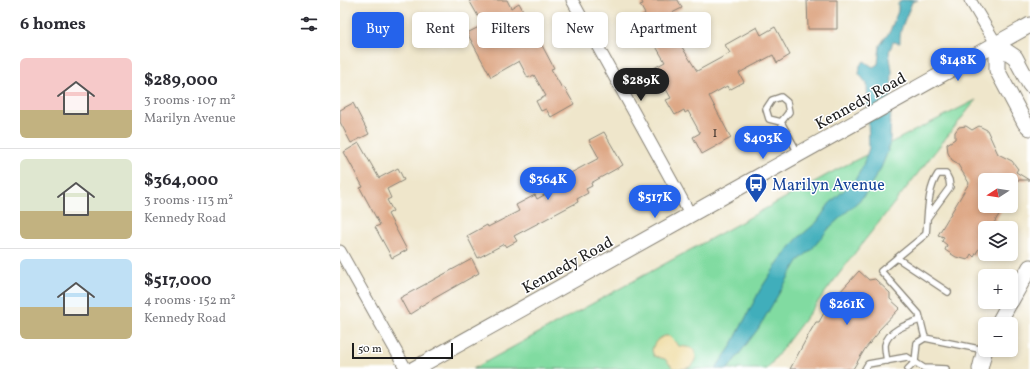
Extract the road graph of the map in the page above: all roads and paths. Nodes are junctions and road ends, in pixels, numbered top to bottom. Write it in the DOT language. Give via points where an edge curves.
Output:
graph roads {
  1 [pos="572,0"];
  2 [pos="970,0"];
  3 [pos="1030,25"];
  4 [pos="997,44"];
  5 [pos="1030,85"];
  6 [pos="781,122"];
  7 [pos="1030,128"];
  8 [pos="799,155"];
  9 [pos="690,214"];
  10 [pos="928,217"];
  11 [pos="340,251"];
  12 [pos="896,258"];
  13 [pos="1030,267"];
  14 [pos="1018,289"];
  15 [pos="948,292"];
  16 [pos="920,320"];
  17 [pos="925,338"];
  18 [pos="978,349"];
  19 [pos="983,357"];
  20 [pos="887,361"];
  21 [pos="915,362"];
  22 [pos="406,369"];
  23 [pos="414,369"];
  24 [pos="865,369"];
  25 [pos="908,369"];
  26 [pos="946,369"];
  27 [pos="980,369"];
  1 -- 9 [label="street"];
  2 -- 4 [label="street"];
  3 -- 4 [label="main road, Kennedy Road"];
  4 -- 5 [label="main road" via="1015,57"];
  4 -- 7 [label="main road" via="997,70 1025,124"];
  4 -- 8 [label="main road, Kennedy Road"];
  6 -- 6 [label="lane" via="789,112 787,102 781,97 772,100 766,109 769,119"];
  6 -- 8 [label="lane"];
  8 -- 9 [label="main road, Kennedy Road"];
  9 -- 23 [label="main road, Kennedy Road"];
  10 -- 10 [label="lane" via="933,182 938,174 946,174 950,180 950,187"];
  10 -- 12 [label="lane" via="926,234"];
  11 -- 22 [label="street"];
  12 -- 15 [label="lane"];
  12 -- 16 [label="lane" via="881,271 919,314"];
  13 -- 14 [label="main road"];
  16 -- 17 [label="lane"];
  16 -- 20 [label="lane" via="892,333 885,344"];
  17 -- 18 [label="lane"];
  17 -- 21 [label="lane" via="917,343"];
  19 -- 27 [label="main road"];
  20 -- 21 [label="lane" via="907,357"];
  20 -- 24 [label="lane" via="868,364"];
  21 -- 25 [label="lane"];
  21 -- 26 [label="lane" via="924,368"];
}
